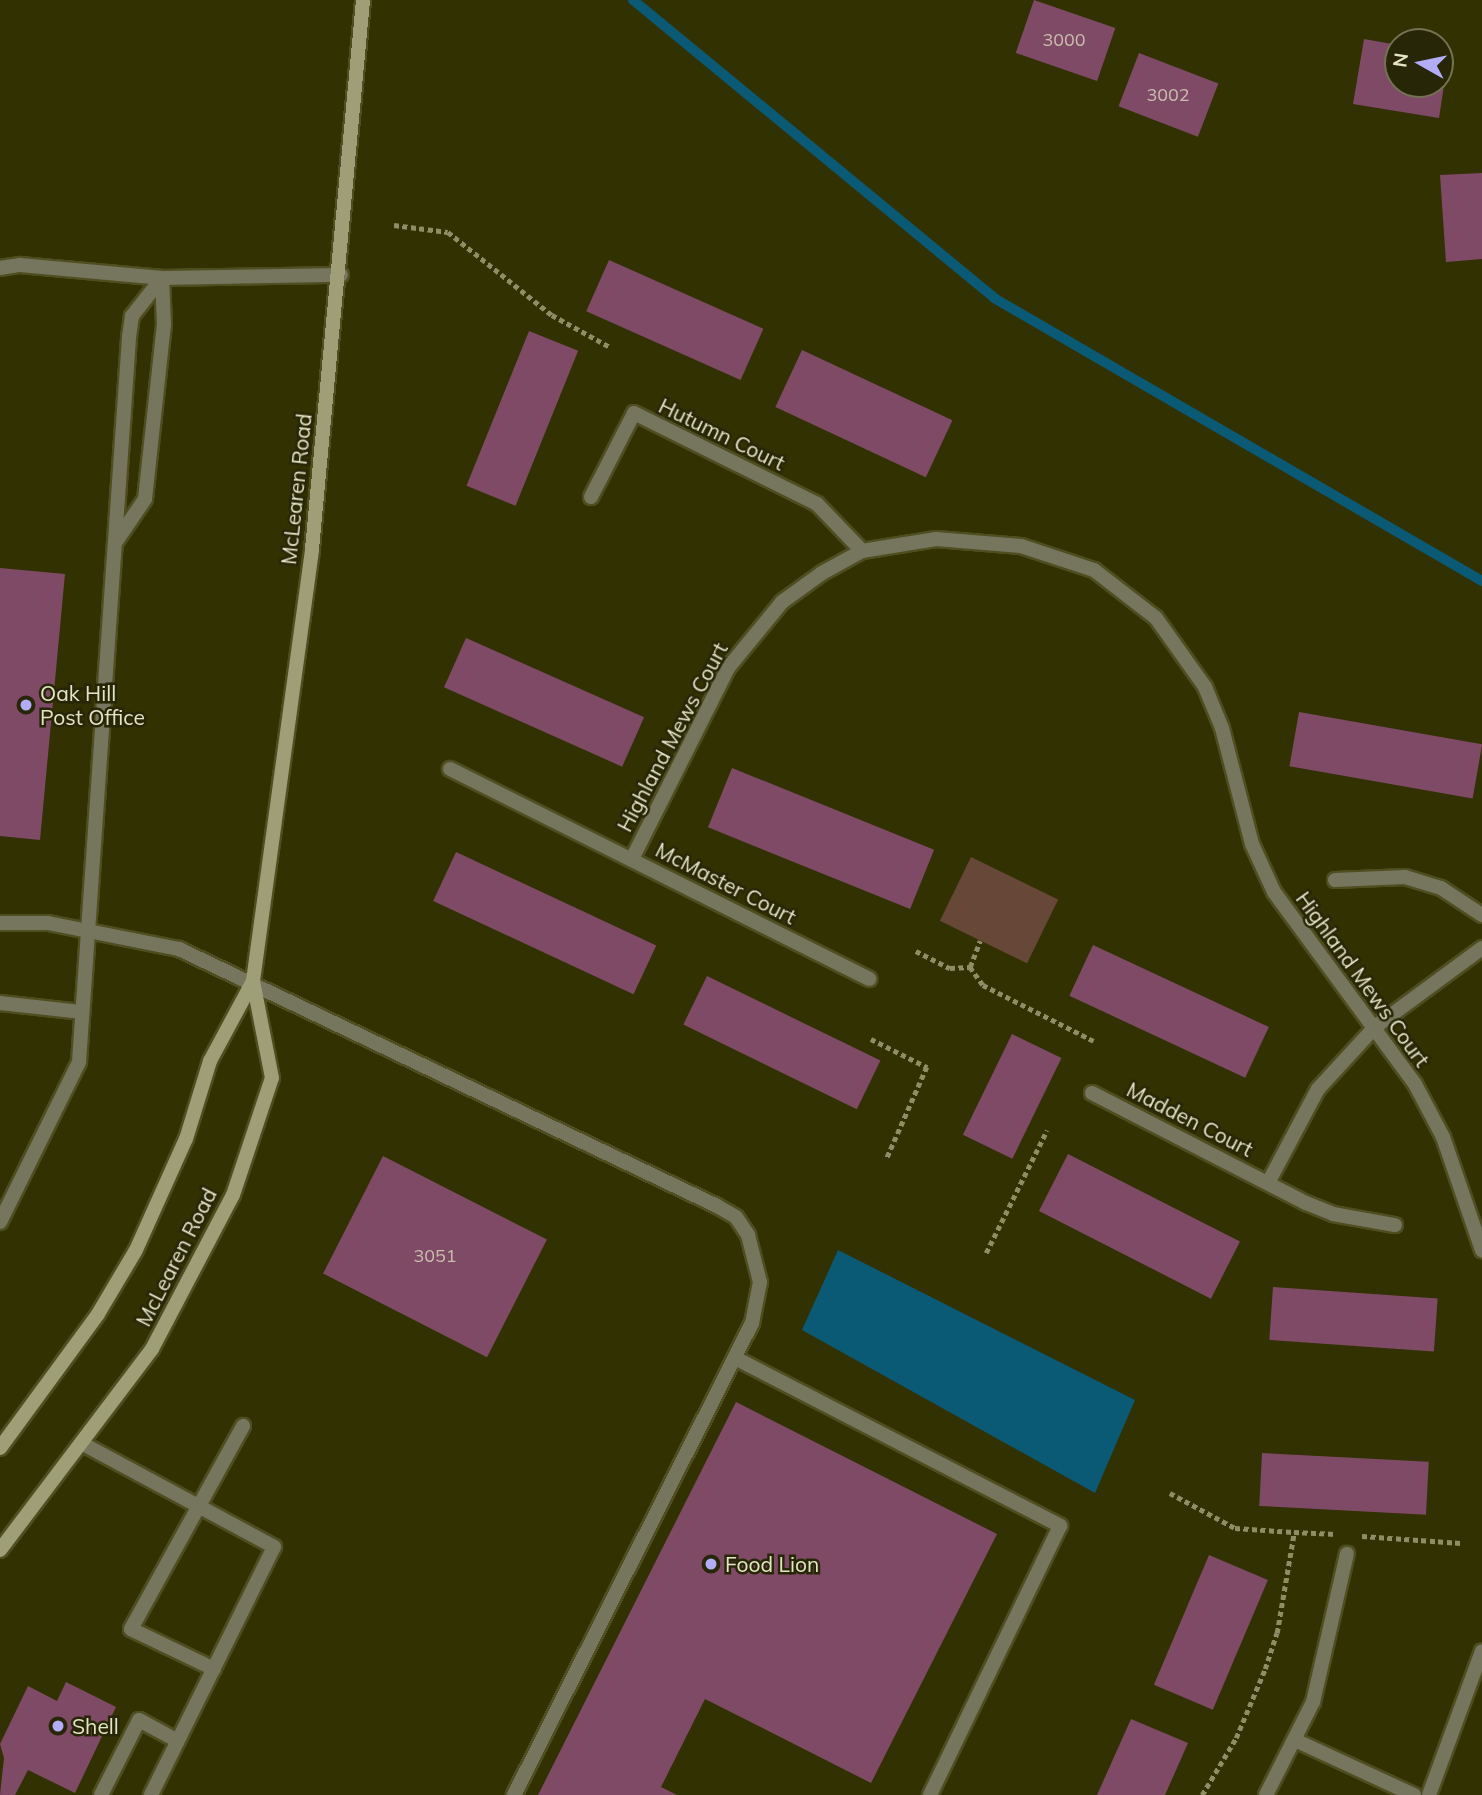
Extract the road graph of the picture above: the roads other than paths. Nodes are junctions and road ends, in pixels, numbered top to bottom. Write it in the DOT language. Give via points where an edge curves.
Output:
graph roads {
  1 [pos="363,0"];
  2 [pos="0,268"];
  3 [pos="341,275"];
  4 [pos="162,278"];
  5 [pos="591,497"];
  6 [pos="114,544"];
  7 [pos="862,551"];
  8 [pos="450,769"];
  9 [pos="632,859"];
  10 [pos="1335,880"];
  11 [pos="1482,915"];
  12 [pos="0,923"];
  13 [pos="87,930"];
  14 [pos="1482,948"];
  15 [pos="869,979"];
  16 [pos="253,981"];
  17 [pos="0,1003"];
  18 [pos="81,1012"];
  19 [pos="1375,1027"];
  20 [pos="1092,1093"];
  21 [pos="1268,1183"];
  22 [pos="0,1222"];
  23 [pos="1395,1224"];
  24 [pos="1482,1250"];
  25 [pos="735,1357"];
  26 [pos="243,1426"];
  27 [pos="83,1444"];
  28 [pos="0,1448"];
  29 [pos="195,1507"];
  30 [pos="0,1550"];
  31 [pos="1347,1554"];
  32 [pos="1482,1651"];
  33 [pos="214,1669"];
  34 [pos="178,1741"];
  35 [pos="1297,1741"];
  36 [pos="101,1795"];
  37 [pos="151,1795"];
  38 [pos="514,1795"];
  39 [pos="930,1795"];
  40 [pos="1266,1795"];
  41 [pos="1414,1795"];
  42 [pos="1429,1795"];
  1 -- 3 [label="main road, McLearen Road"];
  2 -- 4 [label="street" via="20,265"];
  3 -- 4 [label="street"];
  3 -- 16 [label="main road, McLearen Road" via="312,549"];
  4 -- 6 [label="street" via="164,325 145,499"];
  4 -- 6 [label="street" via="132,316"];
  5 -- 7 [label="street, Hutumn Court" via="634,413 817,504"];
  6 -- 13 [label="street"];
  7 -- 9 [label="street, Highland Mews Court" via="812,580 753,632 728,668"];
  7 -- 19 [label="street, Highland Mews Court" via="936,539 1021,546 1094,570 1128,592 1173,640 1205,687 1222,728 1252,844 1274,892"];
  8 -- 9 [label="street, McMaster Court"];
  9 -- 15 [label="street, McMaster Court"];
  10 -- 11 [label="street" via="1405,877 1441,888"];
  12 -- 13 [label="street"];
  13 -- 16 [label="street" via="179,949"];
  13 -- 18 [label="street"];
  14 -- 19 [label="street, Madden Court"];
  16 -- 25 [label="street" via="736,1217 757,1253 760,1282 752,1323"];
  16 -- 27 [label="main road, McLearen Road" via="272,1077 246,1160 192,1280 152,1349"];
  16 -- 28 [label="main road, McLearen Road" via="210,1061 186,1139 136,1250 98,1314"];
  17 -- 18 [label="street"];
  18 -- 22 [label="street" via="79,1062"];
  19 -- 21 [label="street, Madden Court" via="1318,1089"];
  19 -- 24 [label="street, Highland Mews Court" via="1443,1137"];
  20 -- 21 [label="street, Madden Court"];
  21 -- 23 [label="street, Madden Court" via="1333,1214"];
  25 -- 38 [label="street"];
  25 -- 39 [label="street" via="1060,1526"];
  26 -- 29 [label="street"];
  27 -- 29 [label="street"];
  27 -- 30 [label="main road, McLearen Road"];
  29 -- 33 [label="street" via="274,1547"];
  29 -- 33 [label="street" via="131,1629"];
  31 -- 35 [label="street" via="1327,1656"];
  32 -- 42 [label="street"];
  33 -- 34 [label="street"];
  34 -- 36 [label="street" via="139,1720"];
  34 -- 37 [label="street"];
  35 -- 40 [label="street"];
  35 -- 41 [label="street"];
}
